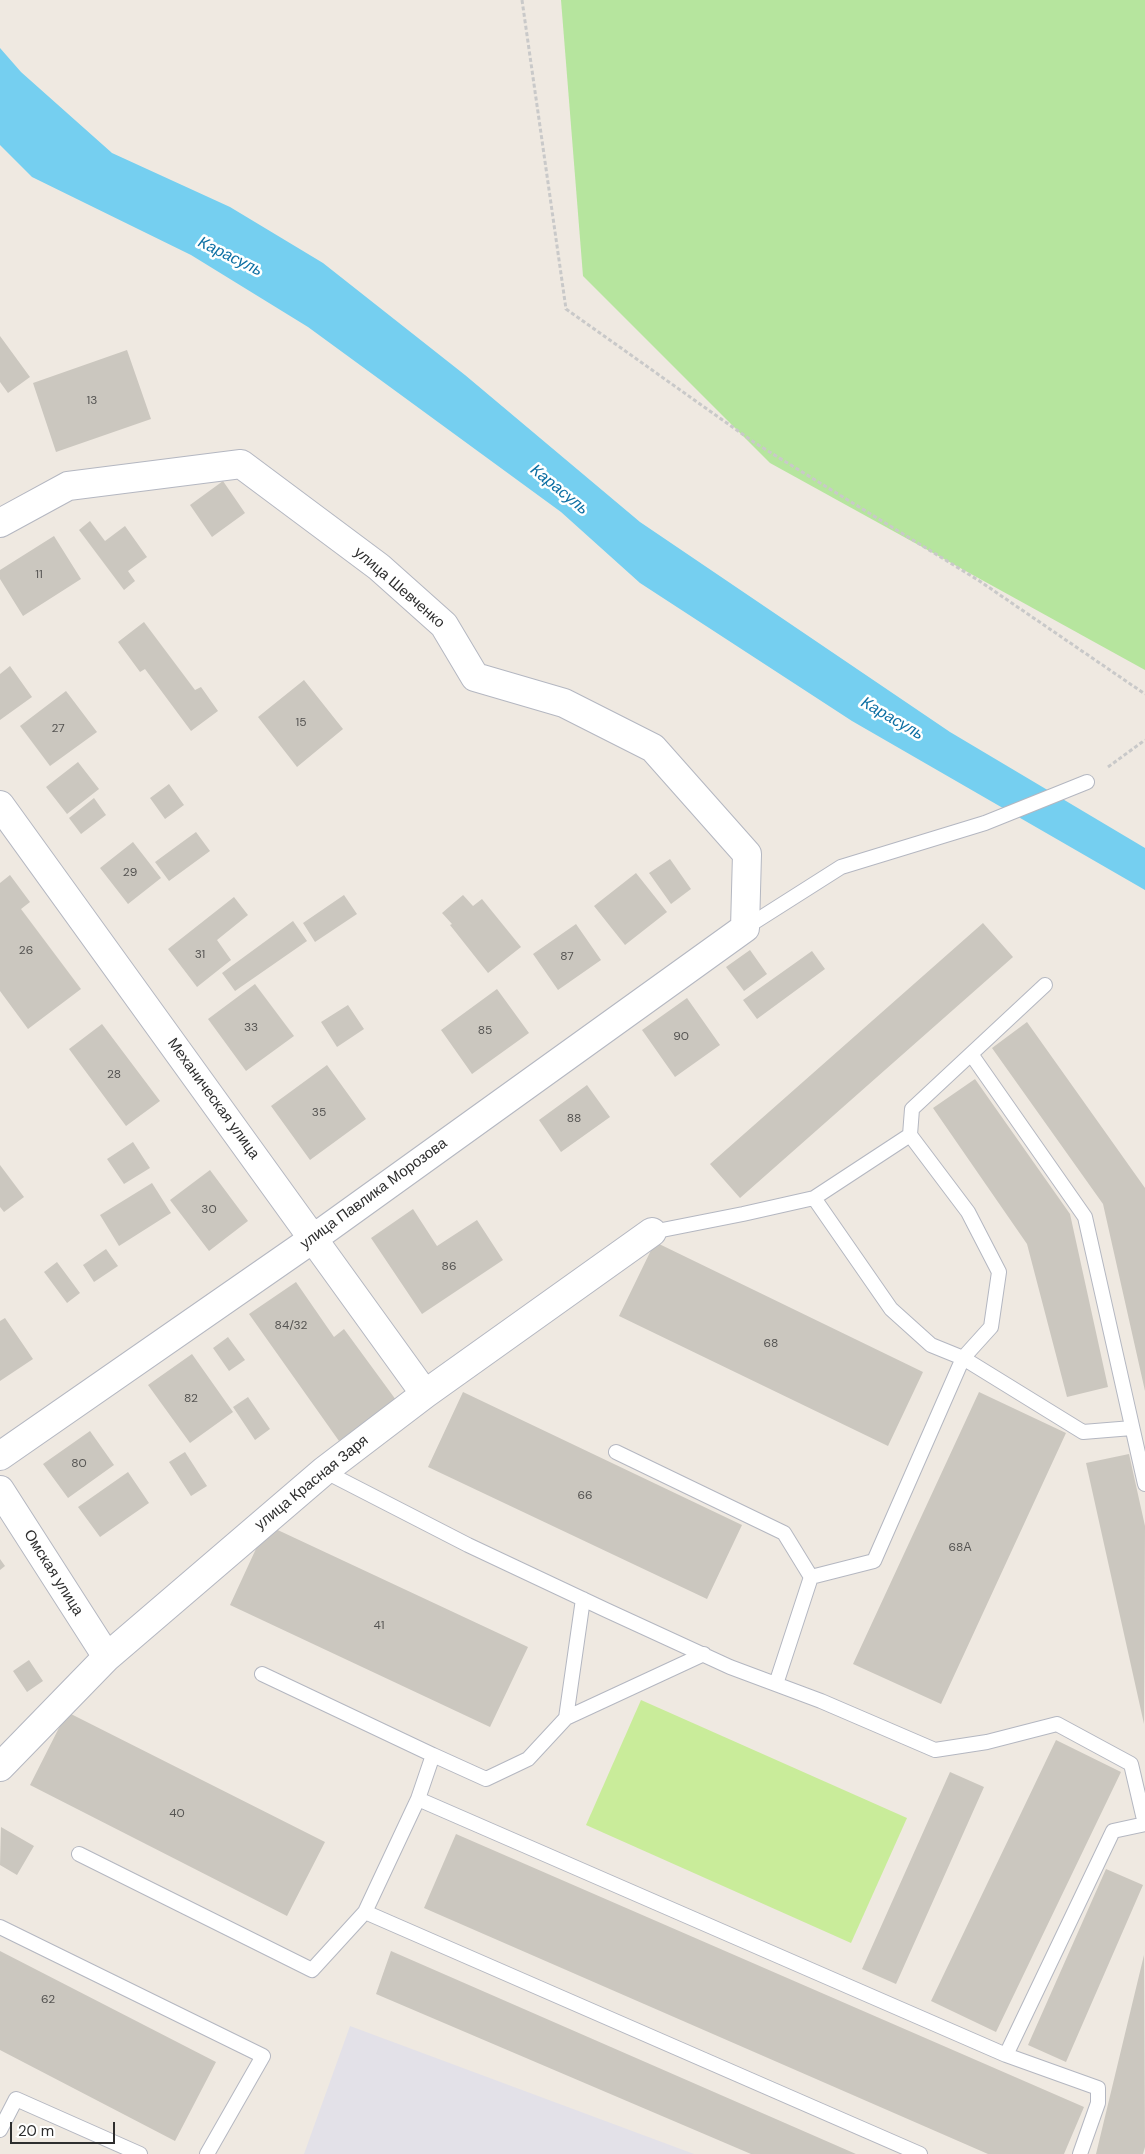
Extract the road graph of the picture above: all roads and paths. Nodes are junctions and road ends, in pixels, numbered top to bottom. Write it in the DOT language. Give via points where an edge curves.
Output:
graph roads {
  1 [pos="522,0"];
  2 [pos="0,523"];
  3 [pos="1145,694"];
  4 [pos="1145,740"];
  5 [pos="1087,782"];
  6 [pos="0,805"];
  7 [pos="745,928"];
  8 [pos="1045,985"];
  9 [pos="971,1054"];
  10 [pos="910,1135"];
  11 [pos="814,1198"];
  12 [pos="652,1232"];
  13 [pos="314,1238"];
  14 [pos="962,1358"];
  15 [pos="425,1394"];
  16 [pos="1132,1428"];
  17 [pos="616,1452"];
  18 [pos="0,1456"];
  19 [pos="324,1471"];
  20 [pos="1145,1484"];
  21 [pos="0,1490"];
  22 [pos="811,1577"];
  23 [pos="583,1599"];
  24 [pos="704,1654"];
  25 [pos="107,1657"];
  26 [pos="262,1674"];
  27 [pos="776,1684"];
  28 [pos="566,1718"];
  29 [pos="433,1755"];
  30 [pos="0,1767"];
  31 [pos="418,1799"];
  32 [pos="1145,1824"];
  33 [pos="78,1854"];
  34 [pos="365,1912"];
  35 [pos="0,1927"];
  36 [pos="1006,2054"];
  37 [pos="0,2130"];
  38 [pos="140,2154"];
  39 [pos="207,2154"];
  40 [pos="920,2154"];
  41 [pos="1080,2154"];
  1 -- 3 [label="path" via="566,309 755,443 978,580"];
  2 -- 7 [label="street, улица Шевченко" via="68,486 241,464 379,567 444,625 476,677 564,703 652,748 747,854"];
  4 -- 5 [label="path"];
  5 -- 7 [label="lane" via="985,823 842,867"];
  6 -- 13 [label="street, Механическая улица"];
  7 -- 13 [label="street, улица Павлика Морозова"];
  8 -- 9 [label="lane"];
  9 -- 10 [label="lane" via="912,1109"];
  9 -- 16 [label="lane" via="1085,1217"];
  10 -- 11 [label="lane"];
  10 -- 14 [label="lane" via="968,1212 999,1272 991,1327"];
  11 -- 12 [label="lane"];
  11 -- 14 [label="lane" via="891,1309 931,1345"];
  12 -- 15 [label="street, улица Красная Заря"];
  13 -- 15 [label="street, Механическая улица"];
  13 -- 18 [label="street, улица Павлика Морозова"];
  14 -- 16 [label="lane" via="1083,1432"];
  14 -- 22 [label="lane" via="874,1561"];
  15 -- 19 [label="street, улица Красная Заря"];
  16 -- 20 [label="lane"];
  17 -- 22 [label="lane" via="784,1533"];
  19 -- 23 [label="lane" via="468,1545"];
  19 -- 25 [label="street, улица Красная Заря"];
  21 -- 25 [label="street, Омская улица"];
  22 -- 27 [label="lane"];
  23 -- 24 [label="lane"];
  23 -- 28 [label="lane"];
  24 -- 27 [label="lane"];
  24 -- 28 [label="lane"];
  25 -- 30 [label="street, улица Красная Заря"];
  26 -- 29 [label="lane"];
  27 -- 32 [label="lane" via="935,1750 987,1742 1056,1724 1131,1764"];
  28 -- 29 [label="lane" via="528,1759 486,1779"];
  29 -- 31 [label="lane"];
  31 -- 34 [label="lane"];
  31 -- 36 [label="lane"];
  32 -- 36 [label="lane" via="1113,1831"];
  33 -- 34 [label="lane" via="312,1970"];
  34 -- 40 [label="lane"];
  35 -- 39 [label="lane" via="263,2056"];
  36 -- 41 [label="lane" via="1098,2088 1098,2103"];
  37 -- 38 [label="lane" via="16,2099"];
}
